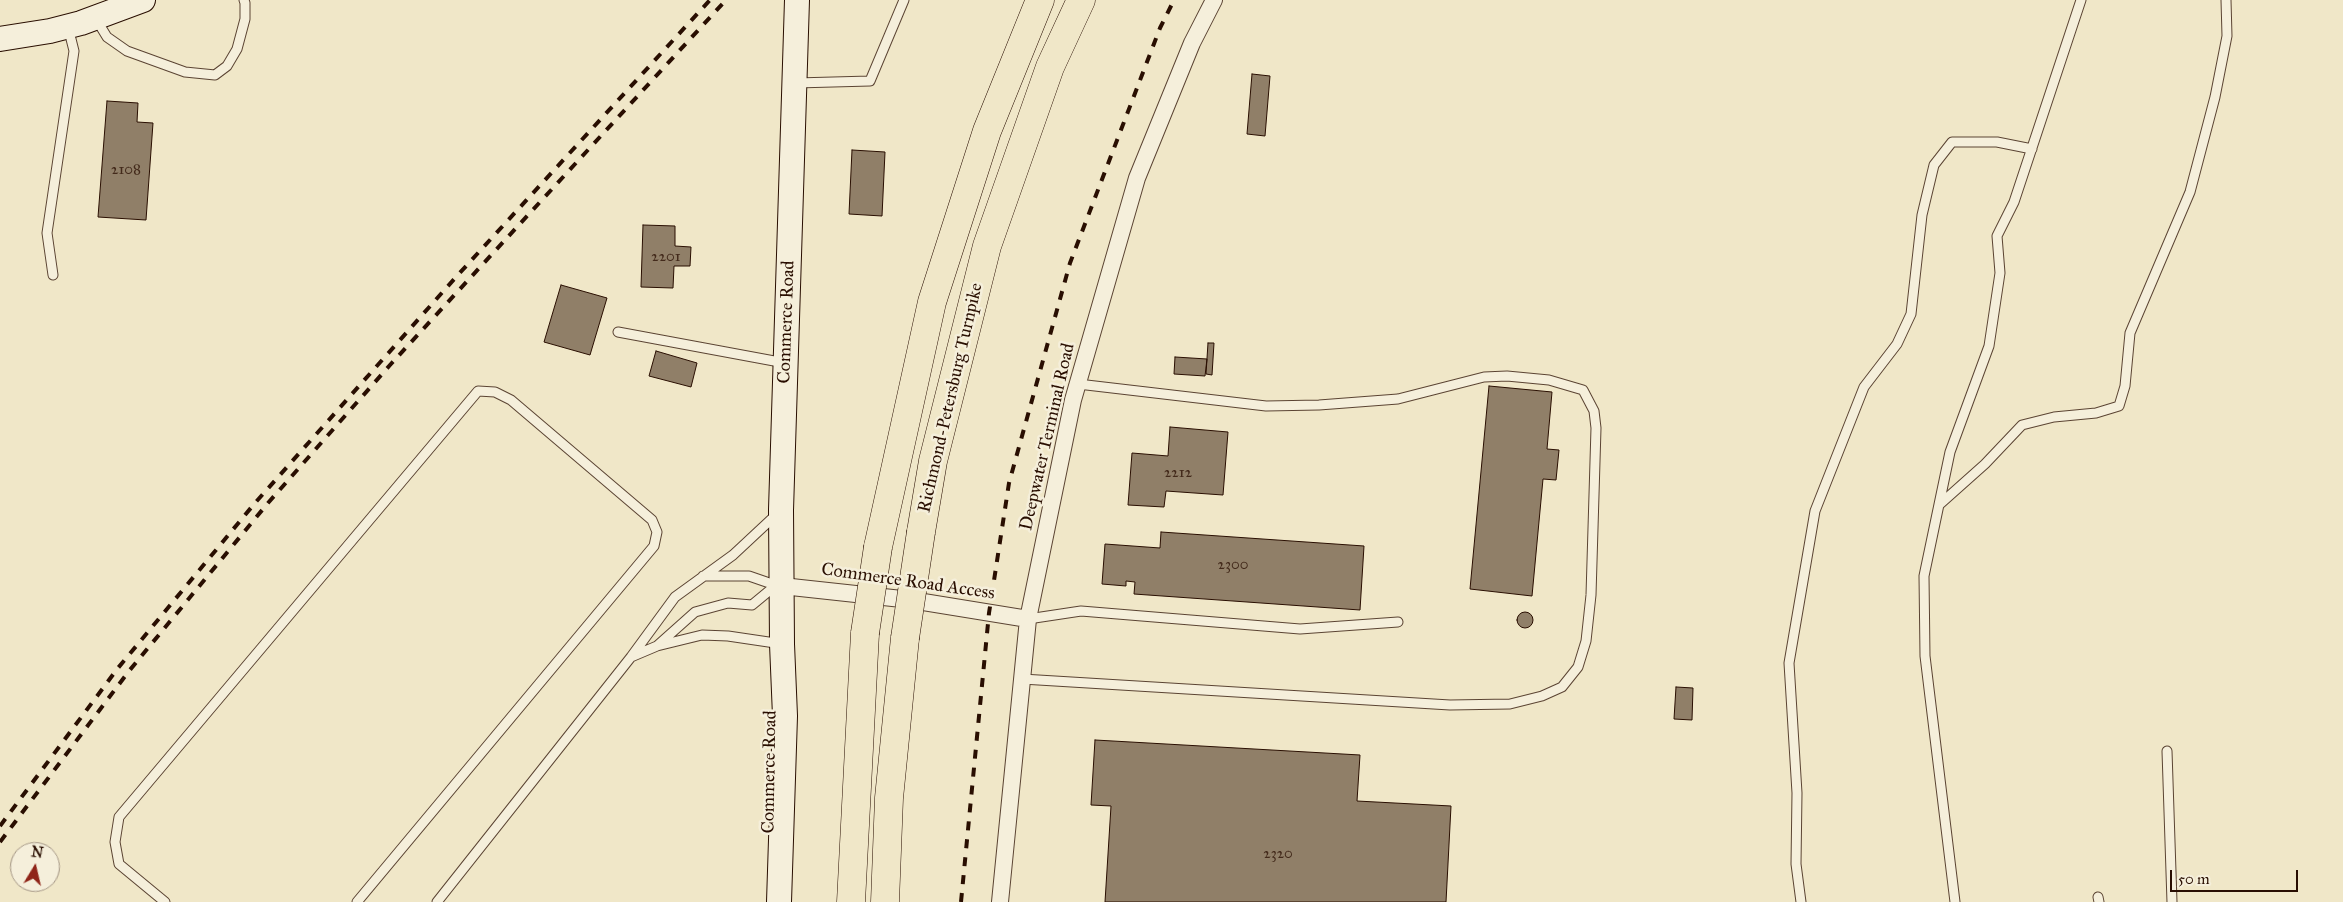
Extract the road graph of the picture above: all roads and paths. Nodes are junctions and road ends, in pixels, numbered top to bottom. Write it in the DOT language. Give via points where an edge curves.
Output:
graph roads {
  1 [pos="143,0"];
  2 [pos="244,0"];
  3 [pos="797,0"];
  4 [pos="904,0"];
  5 [pos="1040,0"];
  6 [pos="1081,0"];
  7 [pos="1214,0"];
  8 [pos="2081,0"];
  9 [pos="2226,0"];
  10 [pos="96,19"];
  11 [pos="68,26"];
  12 [pos="0,39"];
  13 [pos="795,83"];
  14 [pos="2032,149"];
  15 [pos="53,275"];
  16 [pos="618,332"];
  17 [pos="785,363"];
  18 [pos="1078,384"];
  19 [pos="1938,506"];
  20 [pos="781,510"];
  21 [pos="703,576"];
  22 [pos="778,586"];
  23 [pos="1028,619"];
  24 [pos="1398,622"];
  25 [pos="782,644"];
  26 [pos="657,646"];
  27 [pos="631,657"];
  28 [pos="1022,679"];
  29 [pos="2167,751"];
  30 [pos="165,902"];
  31 [pos="357,902"];
  32 [pos="437,902"];
  33 [pos="768,902"];
  34 [pos="779,902"];
  35 [pos="851,902"];
  36 [pos="885,902"];
  37 [pos="1000,902"];
  38 [pos="1801,902"];
  39 [pos="1955,902"];
  40 [pos="2172,902"];
  1 -- 10 [label="main road"];
  2 -- 10 [label="lane" via="245,20 237,49 227,66 216,75 185,72 127,52 108,37"];
  3 -- 13 [label="main road, Commerce Road"];
  4 -- 13 [label="lane" via="870,81"];
  5 -- 35 [label="highway, bridge" via="987,131 932,302 878,547 865,633"];
  6 -- 36 [label="highway, Richmond-Petersburg Turnpike, bridge" via="1050,67 987,246 933,461 905,638 889,798"];
  7 -- 18 [label="street, Deepwater Terminal Road" via="1192,44 1137,178"];
  8 -- 14 [label="lane"];
  9 -- 19 [label="lane" via="2227,36 2213,106 2190,192 2130,333 2125,386 2119,406 2096,413 2054,416 2022,425"];
  10 -- 11 [label="main road"];
  11 -- 12 [label="main road"];
  11 -- 15 [label="lane" via="74,51 47,232"];
  13 -- 17 [label="main road, Commerce Road"];
  14 -- 19 [label="lane" via="2014,202 1998,236 2000,273 1989,346 1950,452"];
  14 -- 38 [label="lane" via="1998,142 1952,142 1934,165 1922,214 1910,314 1897,344 1864,387 1815,511 1789,662 1797,793 1796,864"];
  16 -- 17 [label="lane"];
  17 -- 20 [label="main road, Commerce Road"];
  18 -- 23 [label="street, Deepwater Terminal Road"];
  18 -- 28 [label="lane" via="1266,406 1398,399 1484,377 1549,380 1583,390 1594,411 1596,428 1591,595 1586,641 1578,667 1562,687 1510,704 1450,705"];
  19 -- 39 [label="lane" via="1924,576 1925,656"];
  20 -- 21 [label="lane" via="733,554"];
  20 -- 22 [label="main road, Commerce Road"];
  21 -- 22 [label="lane" via="749,576"];
  21 -- 27 [label="lane" via="675,597"];
  22 -- 23 [label="street, Commerce Road Access" via="912,600"];
  22 -- 25 [label="main road, Commerce Road"];
  22 -- 26 [label="lane" via="752,604 728,603 695,612"];
  23 -- 24 [label="lane" via="1081,611 1300,629"];
  23 -- 28 [label="street, Deepwater Terminal Road"];
  25 -- 26 [label="lane" via="702,635"];
  25 -- 33 [label="main road, Commerce Road" via="772,698"];
  25 -- 34 [label="main road, Commerce Road" via="785,716"];
  26 -- 27 [label="lane"];
  27 -- 32 [label="lane"];
  28 -- 37 [label="street, Deepwater Terminal Road"];
  29 -- 40 [label="lane"];
  30 -- 31 [label="lane" via="119,864 115,842 119,817 478,391 495,392 511,400 652,520 657,532 654,546"];
}
